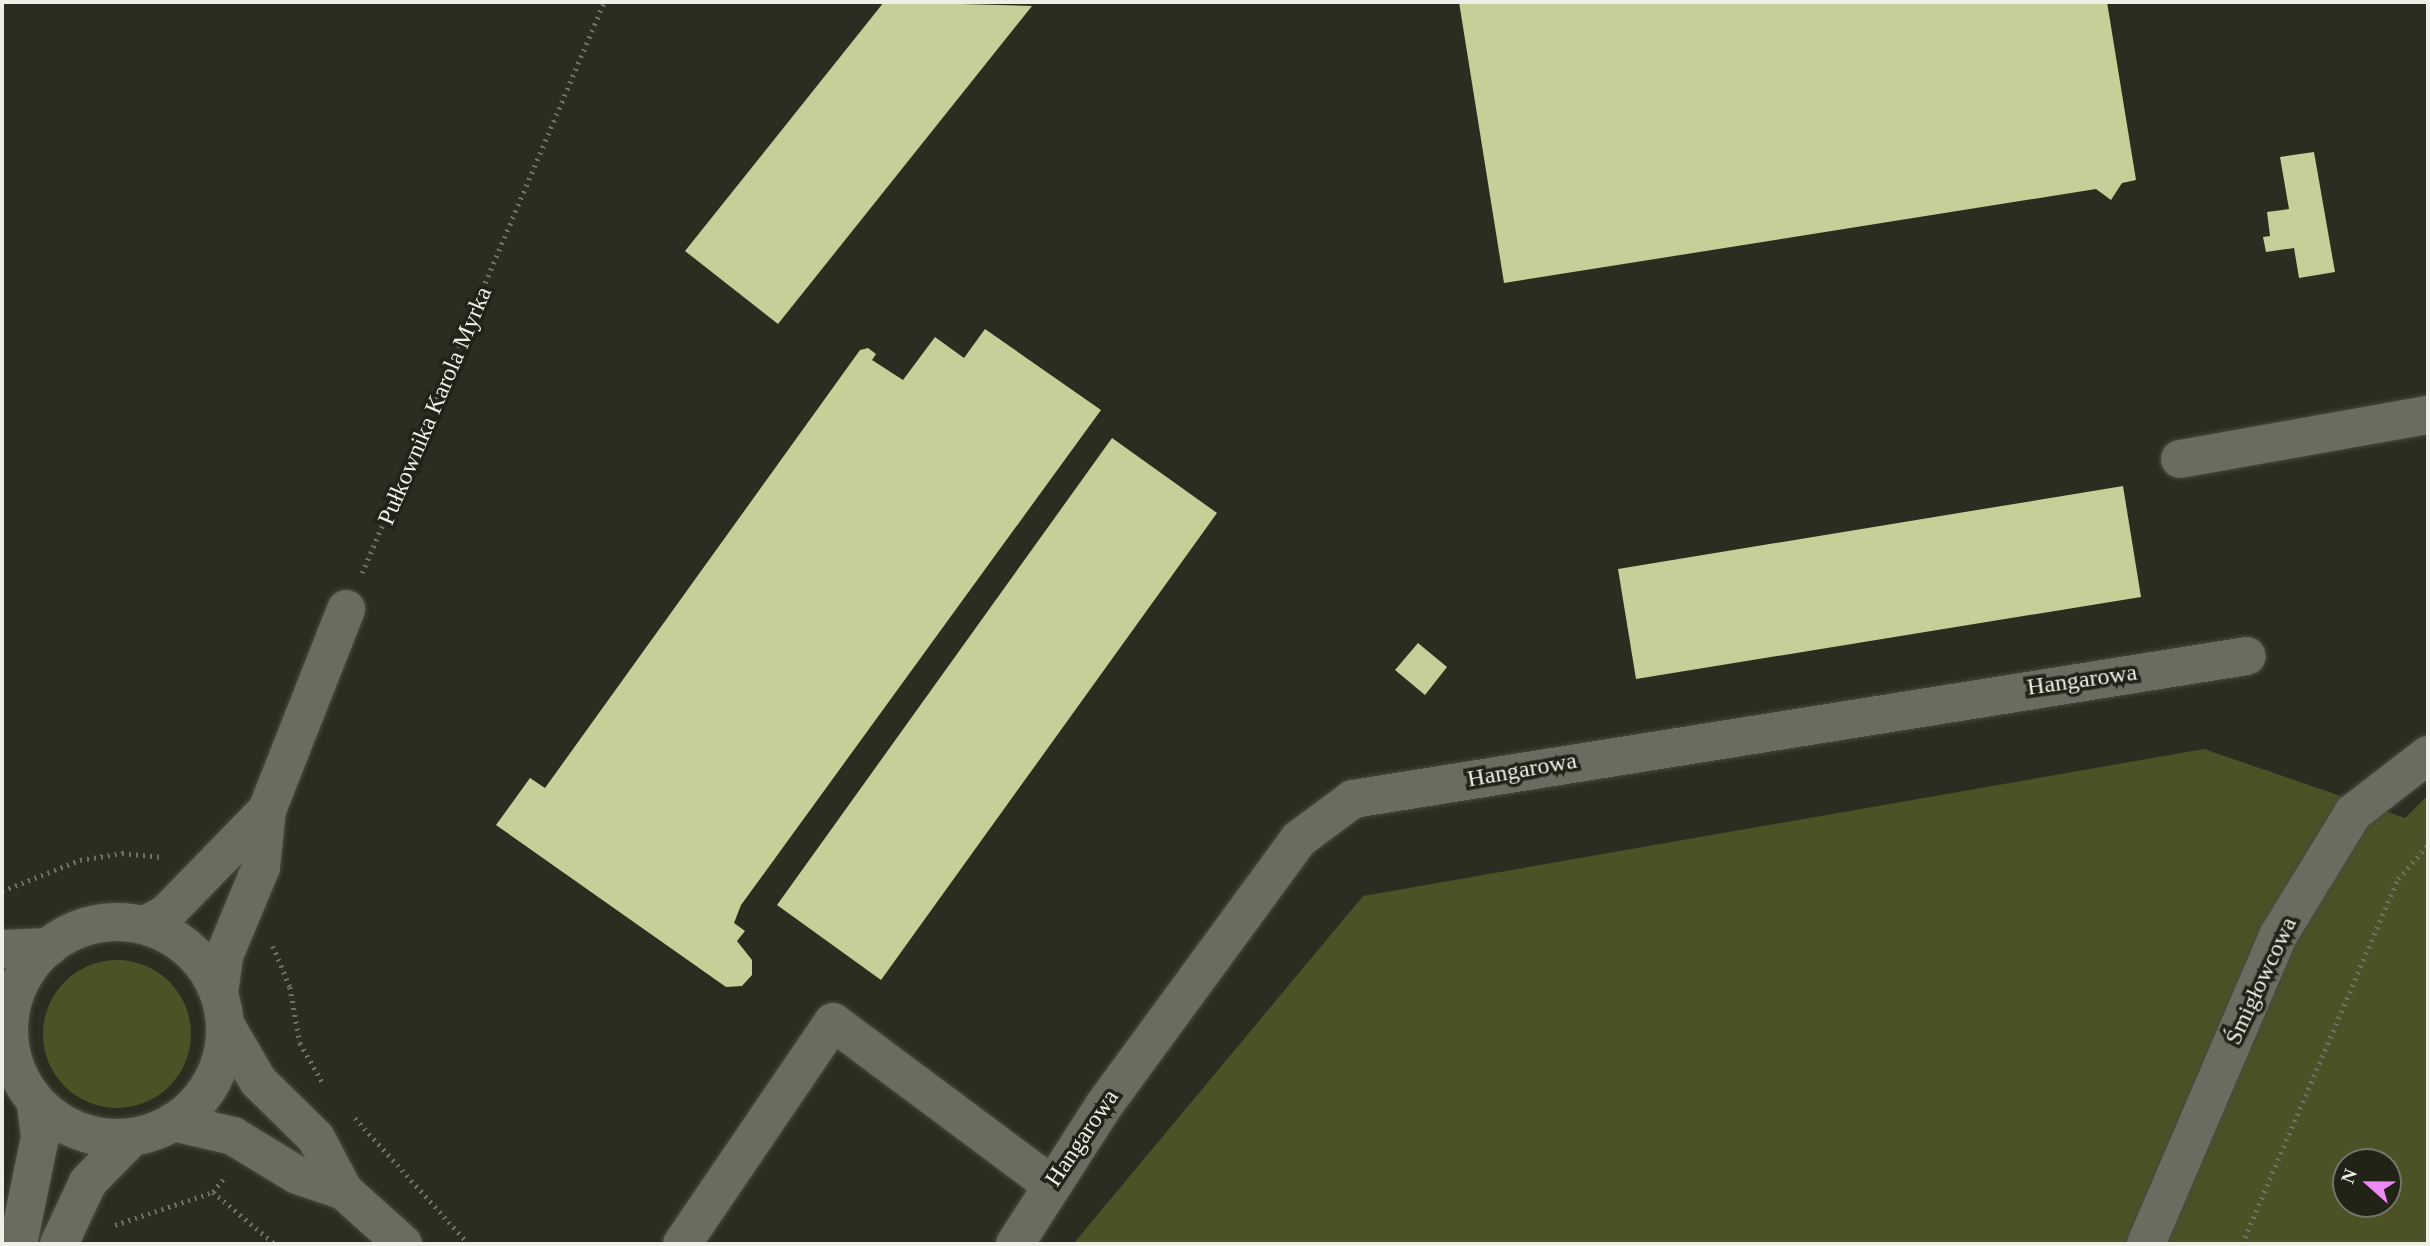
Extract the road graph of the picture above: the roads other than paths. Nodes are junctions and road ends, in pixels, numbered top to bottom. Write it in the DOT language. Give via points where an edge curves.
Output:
graph roads {
  1 [pos="2428,415"];
  2 [pos="2180,459"];
  3 [pos="346,609"];
  4 [pos="2247,656"];
  5 [pos="2428,755"];
  6 [pos="267,810"];
  7 [pos="145,925"];
  8 [pos="49,947"];
  9 [pos="2,949"];
  10 [pos="222,1009"];
  11 [pos="6,1026"];
  12 [pos="36,1102"];
  13 [pos="173,1122"];
  14 [pos="131,1138"];
  15 [pos="1050,1184"];
  16 [pos="344,1191"];
  17 [pos="18,1244"];
  18 [pos="59,1244"];
  19 [pos="403,1244"];
  20 [pos="682,1244"];
  21 [pos="1015,1244"];
  22 [pos="2146,1244"];
  1 -- 2 [label="street"];
  3 -- 6 [label="street"];
  4 -- 15 [label="street, Hangarowa" via="1353,799 1299,839"];
  5 -- 22 [label="street, Śmigłowcowa" via="2353,813 2278,936"];
  6 -- 7 [label="street" via="166,914"];
  6 -- 10 [label="street" via="261,867 223,956"];
  7 -- 8 [label="street" via="87,926"];
  7 -- 10 [label="street" via="180,942"];
  8 -- 9 [label="street"];
  8 -- 11 [label="street" via="22,979"];
  10 -- 13 [label="street" via="223,1057 210,1087"];
  10 -- 16 [label="street" via="258,1081 316,1138"];
  11 -- 12 [label="street" via="17,1068"];
  12 -- 14 [label="street" via="79,1132"];
  12 -- 17 [label="street" via="40,1137"];
  13 -- 14 [label="street"];
  13 -- 16 [label="street" via="233,1136 297,1175"];
  14 -- 18 [label="street" via="107,1157 74,1209"];
  15 -- 20 [label="street" via="833,1021"];
  15 -- 21 [label="street, Hangarowa"];
  16 -- 19 [label="street"];
}
